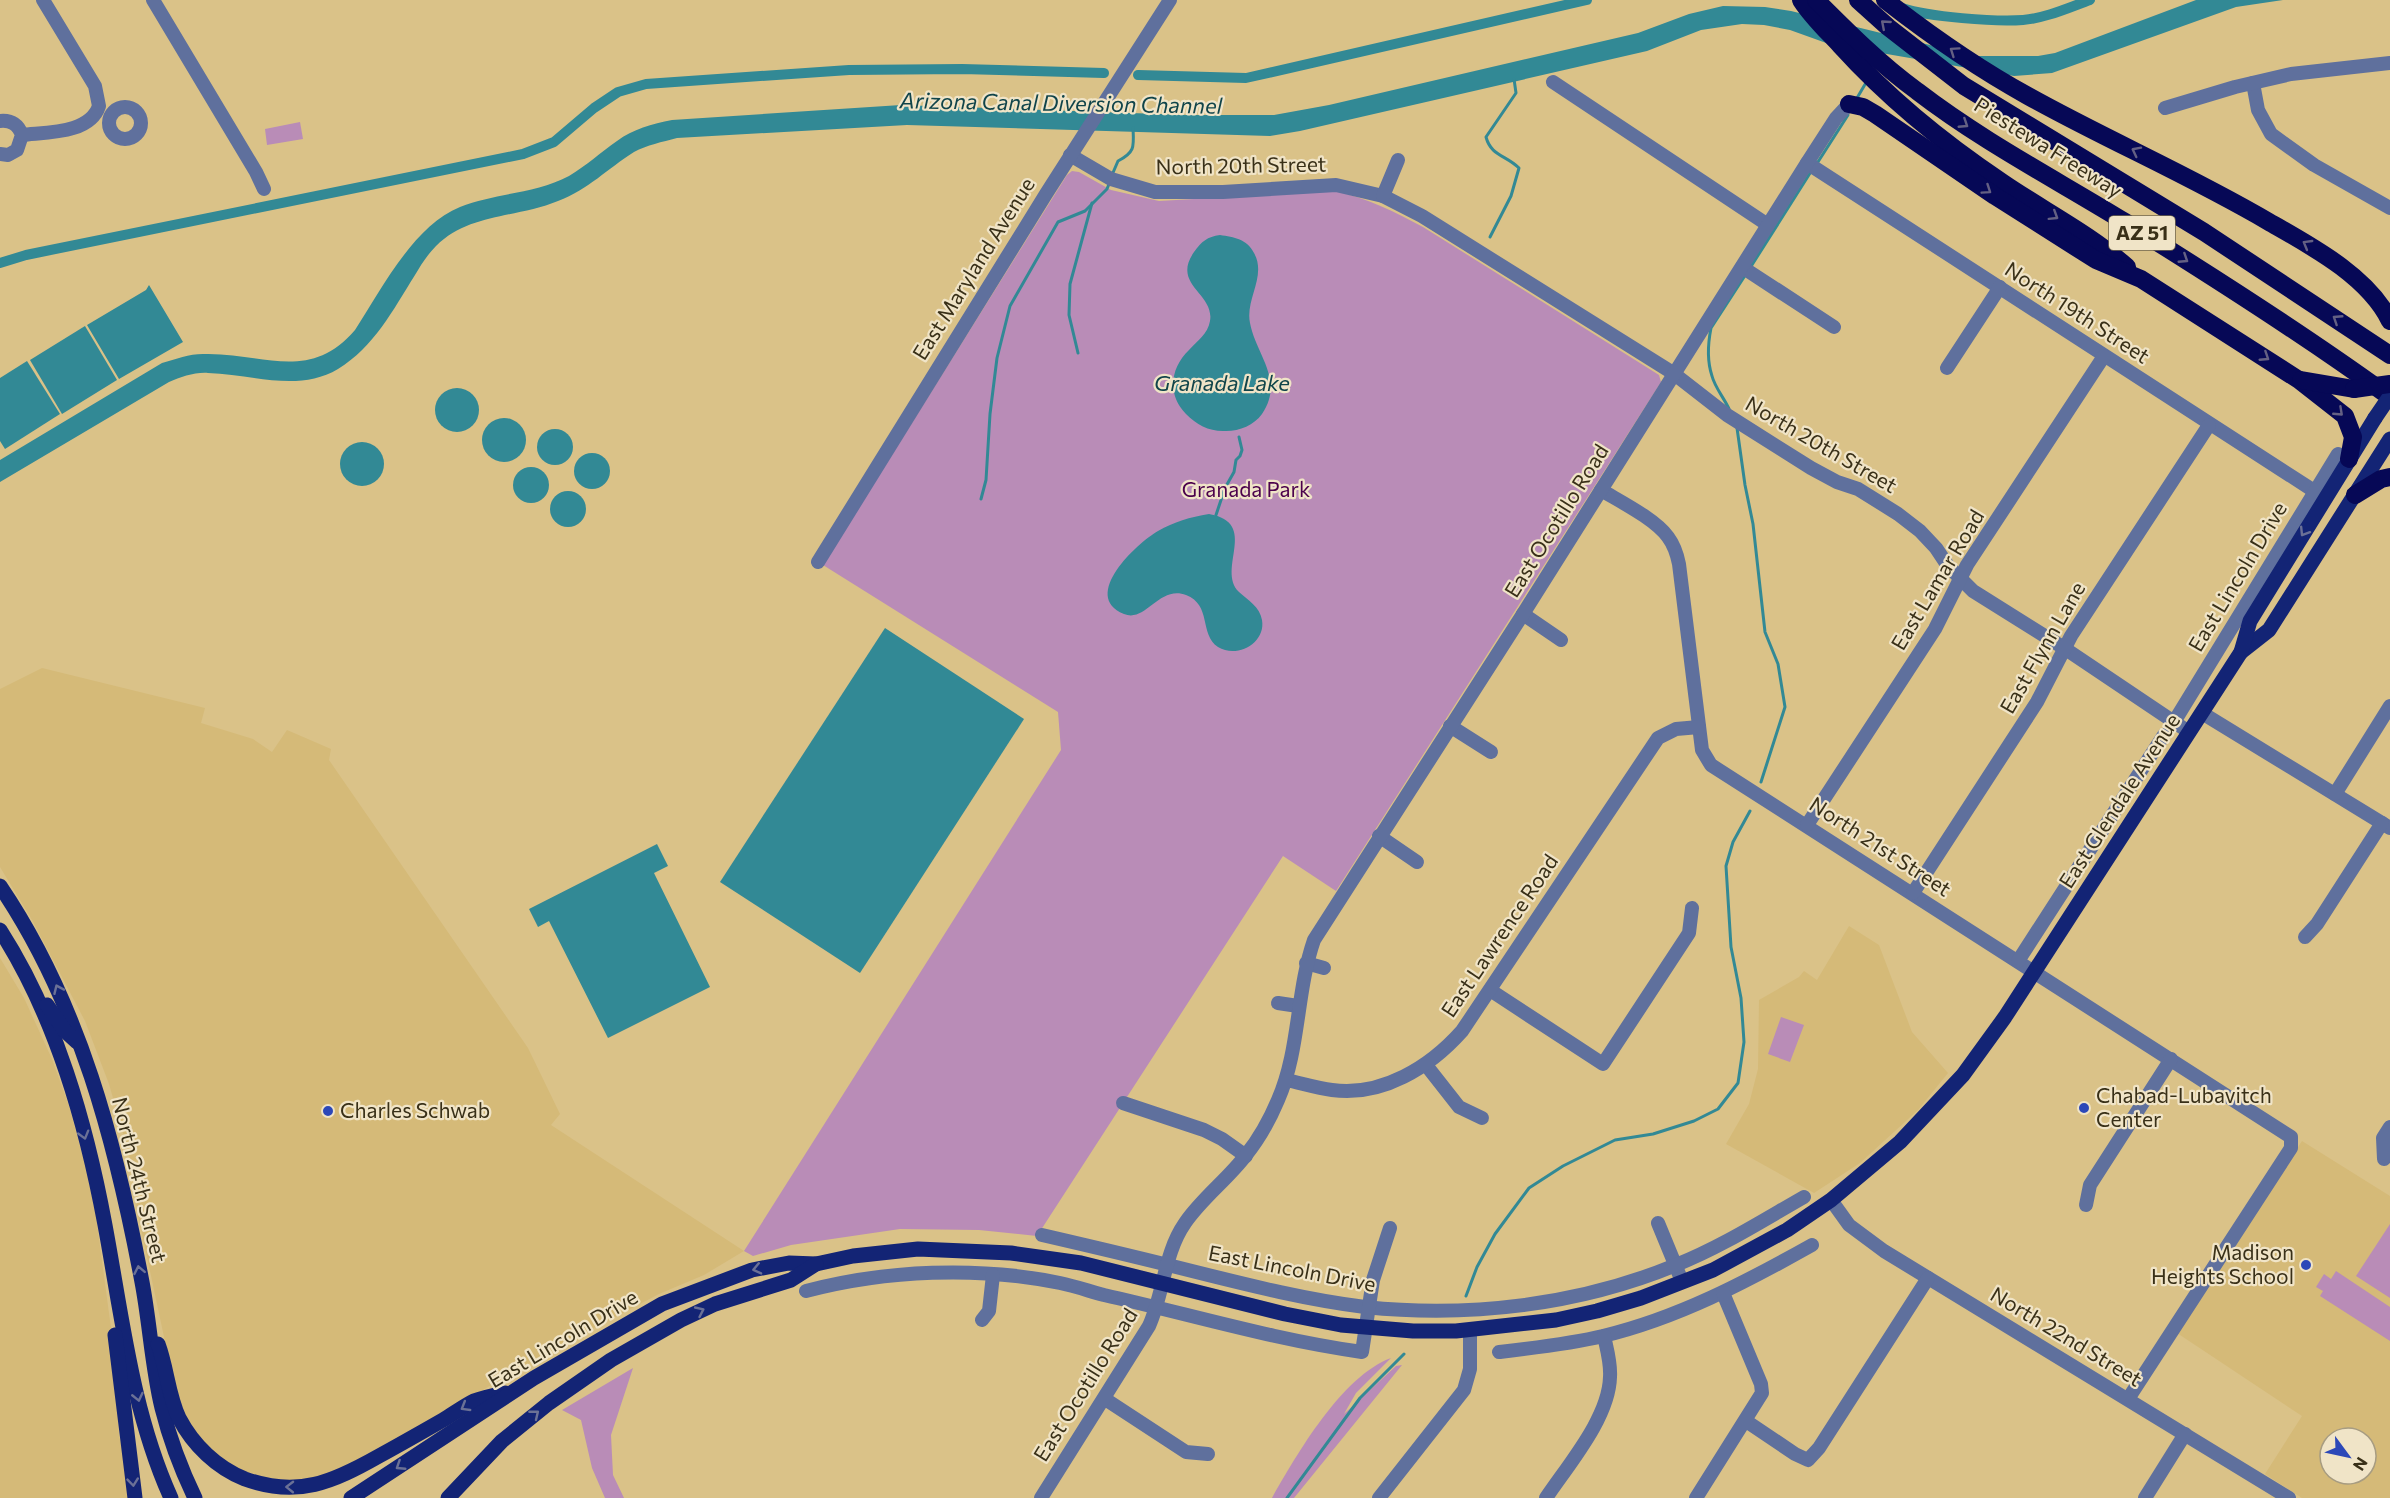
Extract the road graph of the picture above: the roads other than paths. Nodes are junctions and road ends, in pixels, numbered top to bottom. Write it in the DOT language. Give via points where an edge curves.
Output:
graph roads {
  1 [pos="43,0"];
  2 [pos="153,0"];
  3 [pos="1170,0"];
  4 [pos="1801,0"];
  5 [pos="1816,0"];
  6 [pos="1858,0"];
  7 [pos="1885,0"];
  8 [pos="2390,63"];
  9 [pos="1553,82"];
  10 [pos="2253,83"];
  11 [pos="1849,104"];
  12 [pos="2165,108"];
  13 [pos="0,121"];
  14 [pos="22,135"];
  15 [pos="0,154"];
  16 [pos="1070,155"];
  17 [pos="1398,160"];
  18 [pos="1807,163"];
  19 [pos="264,189"];
  20 [pos="1383,196"];
  21 [pos="2390,208"];
  22 [pos="1768,225"];
  23 [pos="1742,267"];
  24 [pos="2141,279"];
  25 [pos="2000,287"];
  26 [pos="2370,292"];
  27 [pos="2390,302"];
  28 [pos="2390,321"];
  29 [pos="1834,327"];
  30 [pos="2390,355"];
  31 [pos="2104,356"];
  32 [pos="1947,368"];
  33 [pos="1673,373"];
  34 [pos="2299,380"];
  35 [pos="2390,384"];
  36 [pos="2390,397"];
  37 [pos="2390,406"];
  38 [pos="2376,418"];
  39 [pos="2210,425"];
  40 [pos="2390,439"];
  41 [pos="2344,457"];
  42 [pos="2390,477"];
  43 [pos="1601,490"];
  44 [pos="2320,495"];
  45 [pos="2355,495"];
  46 [pos="818,562"];
  47 [pos="1960,579"];
  48 [pos="1523,614"];
  49 [pos="1561,640"];
  50 [pos="2064,648"];
  51 [pos="2241,652"];
  52 [pos="2390,706"];
  53 [pos="2202,713"];
  54 [pos="2174,722"];
  55 [pos="1450,726"];
  56 [pos="1699,727"];
  57 [pos="2189,732"];
  58 [pos="2164,735"];
  59 [pos="1491,752"];
  60 [pos="2335,794"];
  61 [pos="1807,825"];
  62 [pos="2386,826"];
  63 [pos="1379,836"];
  64 [pos="1417,862"];
  65 [pos="0,886"];
  66 [pos="1913,893"];
  67 [pos="1692,908"];
  68 [pos="0,930"];
  69 [pos="2305,937"];
  70 [pos="2018,961"];
  71 [pos="19,962"];
  72 [pos="1306,963"];
  73 [pos="1324,968"];
  74 [pos="2035,972"];
  75 [pos="1490,990"];
  76 [pos="1278,1003"];
  77 [pos="1298,1006"];
  78 [pos="80,1044"];
  79 [pos="2171,1059"];
  80 [pos="1426,1065"];
  81 [pos="67,1079"];
  82 [pos="1286,1080"];
  83 [pos="1123,1103"];
  84 [pos="1482,1118"];
  85 [pos="2390,1127"];
  86 [pos="1246,1156"];
  87 [pos="2384,1159"];
  88 [pos="1804,1197"];
  89 [pos="1832,1200"];
  90 [pos="2086,1205"];
  91 [pos="1658,1223"];
  92 [pos="1390,1228"];
  93 [pos="1042,1235"];
  94 [pos="1812,1245"];
  95 [pos="816,1264"];
  96 [pos="1168,1265"];
  97 [pos="1675,1265"];
  98 [pos="993,1275"];
  99 [pos="113,1278"];
  100 [pos="1928,1278"];
  101 [pos="1683,1282"];
  102 [pos="1163,1284"];
  103 [pos="823,1286"];
  104 [pos="806,1291"];
  105 [pos="1723,1293"];
  106 [pos="1158,1306"];
  107 [pos="1368,1307"];
  108 [pos="148,1317"];
  109 [pos="982,1320"];
  110 [pos="1367,1328"];
  111 [pos="1470,1330"];
  112 [pos="1604,1336"];
  113 [pos="1499,1352"];
  114 [pos="520,1389"];
  115 [pos="1105,1399"];
  116 [pos="2128,1399"];
  117 [pos="1746,1421"];
  118 [pos="2185,1434"];
  119 [pos="1208,1454"];
  120 [pos="2286,1497"];
  121 [pos="135,1498"];
  122 [pos="171,1498"];
  123 [pos="195,1498"];
  124 [pos="351,1498"];
  125 [pos="448,1498"];
  126 [pos="1041,1498"];
  127 [pos="1379,1498"];
  128 [pos="1546,1498"];
  129 [pos="1696,1498"];
  130 [pos="2145,1498"];
  1 -- 14 [label="street" via="94,86 103,115 78,127"];
  2 -- 19 [label="street"];
  3 -- 16 [label="street, East Maryland Avenue"];
  4 -- 24 [label="highway, one-way" via="1888,95 1957,151 2105,247"];
  5 -- 36 [label="highway, Piestewa Freeway / AZ 51, one-way" via="1916,91 2187,262"];
  30 -- 6 [label="highway, Piestewa Freeway / AZ 51, one-way" via="2204,232 1965,86"];
  26 -- 7 [label="highway, one-way" via="2319,251 2213,189 2004,82 1955,52"];
  8 -- 10 [label="street" via="2290,74"];
  9 -- 22 [label="street"];
  10 -- 12 [label="street"];
  10 -- 21 [label="street" via="2258,110 2271,134 2314,165"];
  11 -- 18 [label="street, East Ocotillo Road"];
  11 -- 24 [label="highway, one-way" via="1875,114 2096,260"];
  13 -- 14 [label="street" via="16,125"];
  14 -- 15 [label="street" via="17,150"];
  16 -- 20 [label="street, North 20th Street" via="1111,179 1155,192 1336,185"];
  16 -- 46 [label="street, East Maryland Avenue"];
  17 -- 20 [label="street"];
  18 -- 22 [label="street, East Ocotillo Road"];
  18 -- 25 [label="street, North 19th Street"];
  20 -- 33 [label="street, North 20th Street" via="1422,216"];
  22 -- 23 [label="street, East Ocotillo Road"];
  23 -- 29 [label="street"];
  23 -- 33 [label="street, East Ocotillo Road"];
  24 -- 34 [label="highway, one-way"];
  25 -- 31 [label="street, North 19th Street"];
  25 -- 32 [label="street"];
  26 -- 27 [label="highway"];
  26 -- 28 [label="highway"];
  31 -- 39 [label="street, North 19th Street"];
  31 -- 47 [label="street, East Lamar Road"];
  33 -- 43 [label="street, East Ocotillo Road"];
  33 -- 47 [label="street, North 20th Street" via="1727,414 1811,468 1858,489 1898,514 1920,531"];
  34 -- 35 [label="highway, bridge" via="2354,389"];
  34 -- 41 [label="highway, one-way" via="2350,424 2353,437"];
  36 -- 38 [label="main road, East Glendale Avenue, bridge"];
  37 -- 38 [label="highway, bridge"];
  38 -- 41 [label="main road, East Glendale Avenue"];
  39 -- 44 [label="street, North 19th Street"];
  39 -- 50 [label="street, East Flynn Lane"];
  40 -- 45 [label="main road, East Glendale Avenue"];
  41 -- 44 [label="main road, East Glendale Avenue"];
  42 -- 45 [label="highway"];
  43 -- 48 [label="street, East Ocotillo Road"];
  43 -- 56 [label="street, North 21st Street" via="1658,526 1675,549"];
  44 -- 51 [label="main road, East Glendale Avenue, one-way" via="2250,621"];
  44 -- 54 [label="street, East Lincoln Drive"];
  45 -- 51 [label="main road, East Glendale Avenue" via="2269,630"];
  47 -- 50 [label="street, North 20th Street"];
  47 -- 61 [label="street, East Lamar Road" via="1935,629"];
  48 -- 49 [label="street"];
  48 -- 55 [label="street, East Ocotillo Road"];
  50 -- 54 [label="street, North 20th Street"];
  50 -- 66 [label="street, East Flynn Lane" via="2037,702"];
  51 -- 53 [label="main road, East Glendale Avenue"];
  52 -- 60 [label="street"];
  53 -- 57 [label="main road, East Glendale Avenue"];
  53 -- 60 [label="street"];
  54 -- 57 [label="street, North 20th Street"];
  55 -- 59 [label="street"];
  55 -- 63 [label="street, East Ocotillo Road"];
  56 -- 61 [label="street, North 21st Street" via="1702,750 1711,765"];
  56 -- 75 [label="street, East Lawrence Road" via="1676,729 1658,738"];
  57 -- 74 [label="main road, East Glendale Avenue"];
  58 -- 70 [label="street"];
  60 -- 62 [label="street"];
  61 -- 66 [label="street, North 21st Street"];
  62 -- 69 [label="street"];
  63 -- 64 [label="street"];
  63 -- 72 [label="street, East Ocotillo Road" via="1314,940"];
  78 -- 65 [label="main road, North 24th Street, one-way" via="44,961"];
  66 -- 70 [label="street, North 21st Street"];
  67 -- 75 [label="street" via="1689,933 1639,1021 1603,1064"];
  68 -- 71 [label="main road, North 24th Street"];
  70 -- 74 [label="street, North 21st Street"];
  71 -- 78 [label="main road" via="55,1019"];
  71 -- 81 [label="main road, North 24th Street"];
  72 -- 73 [label="street"];
  72 -- 77 [label="street, East Ocotillo Road"];
  74 -- 79 [label="street, North 21st Street"];
  74 -- 89 [label="main road, East Lincoln Drive" via="1956,1083 1900,1142"];
  75 -- 80 [label="street, East Lawrence Road" via="1462,1031"];
  76 -- 77 [label="street"];
  77 -- 82 [label="street, East Ocotillo Road"];
  78 -- 81 [label="main road"];
  108 -- 78 [label="main road, North 24th Street, one-way" via="116,1157"];
  79 -- 90 [label="street" via="2090,1185"];
  79 -- 116 [label="street, North 21st Street" via="2291,1137 2290,1148"];
  80 -- 82 [label="street, East Lawrence Road" via="1396,1080 1364,1089 1333,1090"];
  80 -- 84 [label="street" via="1460,1107"];
  81 -- 99 [label="main road, North 24th Street, one-way" via="88,1148"];
  82 -- 86 [label="street, East Ocotillo Road"];
  83 -- 86 [label="street" via="1204,1130"];
  85 -- 87 [label="street" via="2383,1138"];
  86 -- 96 [label="street, East Ocotillo Road" via="1185,1222 1175,1238"];
  88 -- 97 [label="street, East Lincoln Drive" via="1725,1243"];
  89 -- 100 [label="street, North 22nd Street" via="1849,1225"];
  89 -- 101 [label="main road, East Lincoln Drive" via="1749,1251"];
  91 -- 97 [label="street"];
  92 -- 107 [label="street"];
  93 -- 96 [label="street, East Lincoln Drive"];
  94 -- 105 [label="street"];
  95 -- 102 [label="main road, East Lincoln Drive" via="918,1249 986,1250 1049,1257"];
  95 -- 103 [label="street"];
  95 -- 114 [label="main road, East Lincoln Drive, one-way" via="789,1263 752,1270 677,1298 626,1324"];
  125 -- 95 [label="main road, East Lincoln Drive, one-way" via="502,1441 611,1359 681,1320 725,1300 791,1280"];
  96 -- 102 [label="street, East Ocotillo Road"];
  96 -- 107 [label="street, East Lincoln Drive" via="1273,1291"];
  97 -- 101 [label="street"];
  97 -- 107 [label="street, East Lincoln Drive" via="1616,1286 1506,1308"];
  98 -- 103 [label="street, East Lincoln Drive" via="901,1275"];
  98 -- 106 [label="street, East Lincoln Drive" via="1059,1283"];
  98 -- 109 [label="street" via="989,1311"];
  99 -- 121 [label="main road, one-way" via="115,1331"];
  99 -- 122 [label="main road, North 24th Street, one-way" via="150,1446"];
  100 -- 116 [label="street, North 22nd Street"];
  100 -- 117 [label="street" via="1808,1460"];
  101 -- 111 [label="main road, East Lincoln Drive" via="1588,1313"];
  102 -- 106 [label="street, East Ocotillo Road"];
  102 -- 110 [label="main road, East Lincoln Drive" via="1285,1314"];
  103 -- 104 [label="street, East Lincoln Drive"];
  105 -- 112 [label="street"];
  105 -- 117 [label="street" via="1761,1384 1762,1393"];
  106 -- 110 [label="street, East Lincoln Drive" via="1299,1341 1362,1352"];
  106 -- 115 [label="street, East Ocotillo Road"];
  107 -- 110 [label="street"];
  114 -- 108 [label="main road, one-way" via="474,1401 330,1481 296,1488 273,1486 228,1470 209,1457 190,1435 173,1403 163,1355"];
  108 -- 123 [label="main road, North 24th Street" via="171,1442"];
  110 -- 111 [label="main road, East Lincoln Drive"];
  111 -- 127 [label="street" via="1470,1369 1464,1390"];
  112 -- 113 [label="street"];
  112 -- 128 [label="street" via="1610,1363 1607,1395 1590,1432"];
  114 -- 124 [label="main road, East Lincoln Drive, one-way"];
  115 -- 119 [label="street" via="1186,1452"];
  115 -- 126 [label="street, East Ocotillo Road"];
  116 -- 118 [label="street, North 22nd Street"];
  117 -- 129 [label="street"];
  118 -- 120 [label="street, North 22nd Street"];
  118 -- 130 [label="street"];
}
